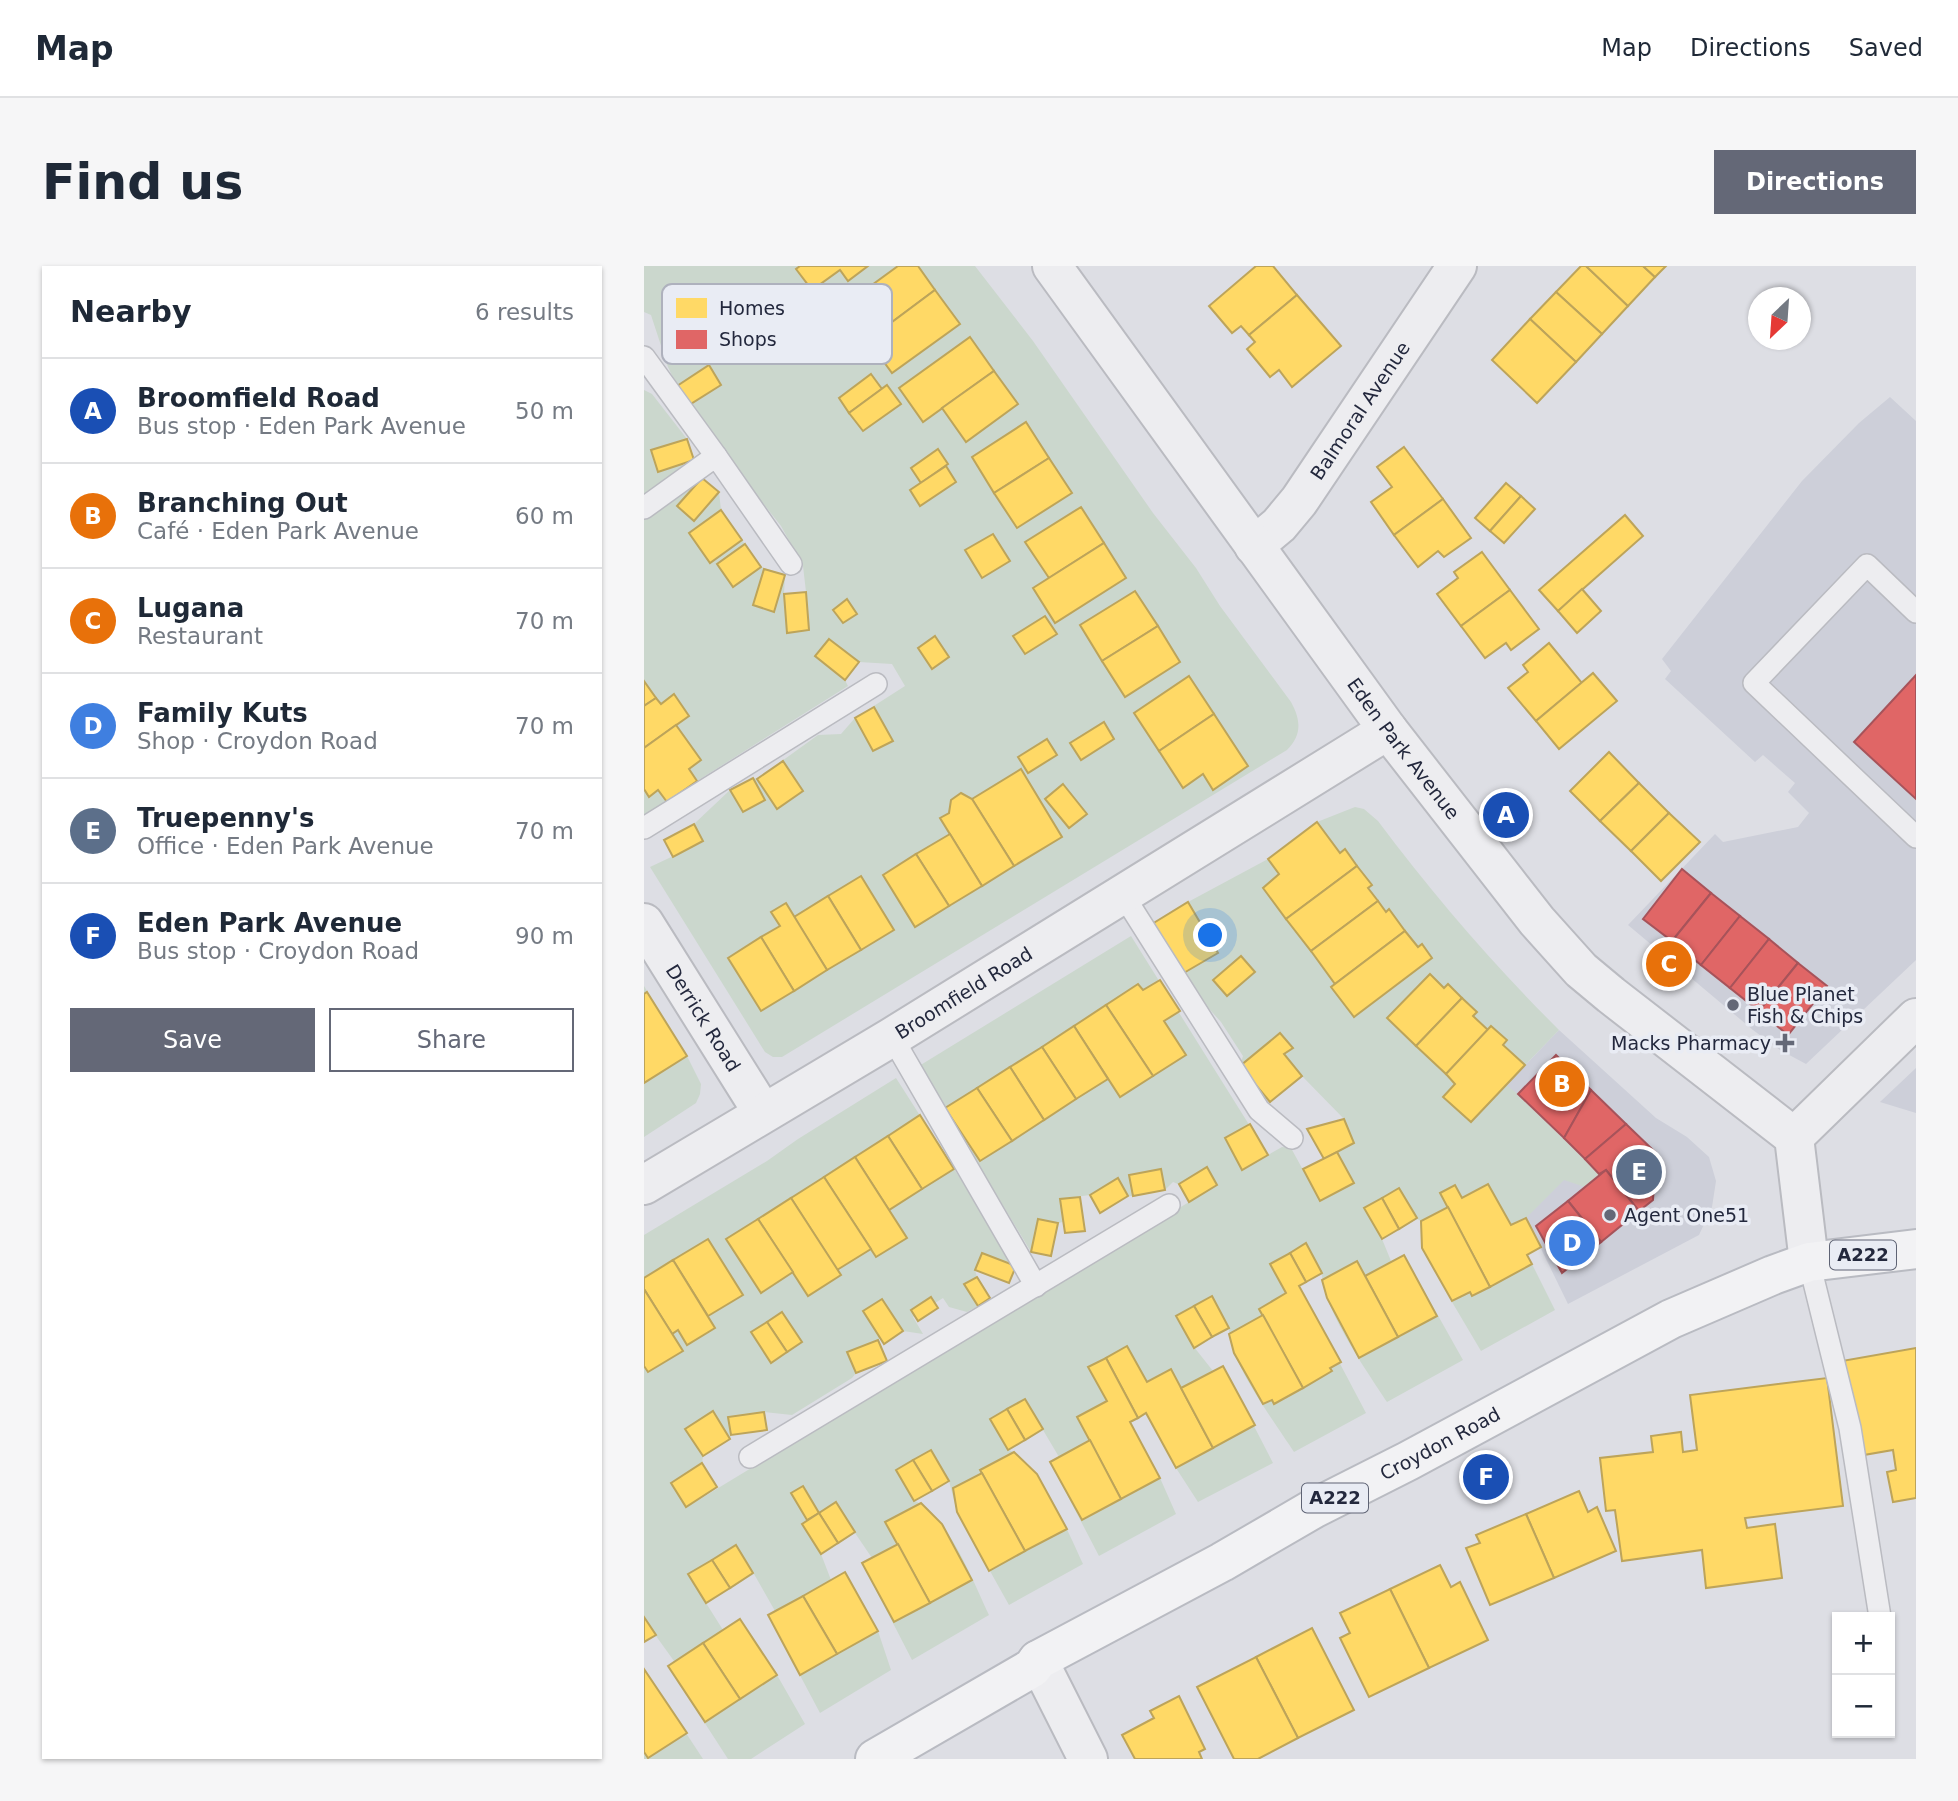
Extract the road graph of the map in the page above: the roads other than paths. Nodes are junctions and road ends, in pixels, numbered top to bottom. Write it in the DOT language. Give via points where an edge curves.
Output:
graph roads {
  1 [pos="1052,266"];
  2 [pos="1457,266"];
  3 [pos="644,357"];
  4 [pos="716,456"];
  5 [pos="644,508"];
  6 [pos="1254,546"];
  7 [pos="791,564"];
  8 [pos="1916,612"];
  9 [pos="876,684"];
  10 [pos="1388,730"];
  11 [pos="644,828"];
  12 [pos="1916,837"];
  13 [pos="1122,893"];
  14 [pos="644,923"];
  15 [pos="1916,1018"];
  16 [pos="892,1037"];
  17 [pos="763,1113"];
  18 [pos="1794,1137"];
  19 [pos="1292,1138"];
  20 [pos="644,1185"];
  21 [pos="1169,1205"];
  22 [pos="1916,1249"];
  23 [pos="1809,1262"];
  24 [pos="1036,1286"];
  25 [pos="750,1457"];
  26 [pos="1879,1612"];
  27 [pos="1038,1660"];
  28 [pos="875,1759"];
  29 [pos="1088,1759"];
  1 -- 6 [label="street, Eden Park Avenue"];
  2 -- 6 [label="street, Balmoral Avenue" via="1299,501"];
  3 -- 4 [label="lane"];
  4 -- 5 [label="lane"];
  4 -- 7 [label="lane"];
  6 -- 10 [label="street, Eden Park Avenue"];
  8 -- 12 [label="lane" via="1867,565 1754,683"];
  9 -- 11 [label="lane"];
  10 -- 13 [label="street, Broomfield Road"];
  10 -- 18 [label="street, Eden Park Avenue" via="1537,921 1581,970"];
  13 -- 16 [label="street, Broomfield Road"];
  13 -- 19 [label="lane" via="1259,1110"];
  14 -- 17 [label="street, Derrick Road"];
  15 -- 18 [label="street"];
  16 -- 17 [label="street, Broomfield Road"];
  16 -- 24 [label="lane"];
  17 -- 20 [label="street, Broomfield Road"];
  18 -- 23 [label="street"];
  21 -- 24 [label="lane"];
  22 -- 23 [label="main road, Croydon Road / A222"];
  23 -- 26 [label="lane" via="1850,1428"];
  23 -- 27 [label="main road, Croydon Road / A222" via="1671,1319"];
  24 -- 25 [label="lane"];
  27 -- 28 [label="main road, Croydon Road / A222" via="1032,1668"];
  27 -- 29 [label="street"];
}
